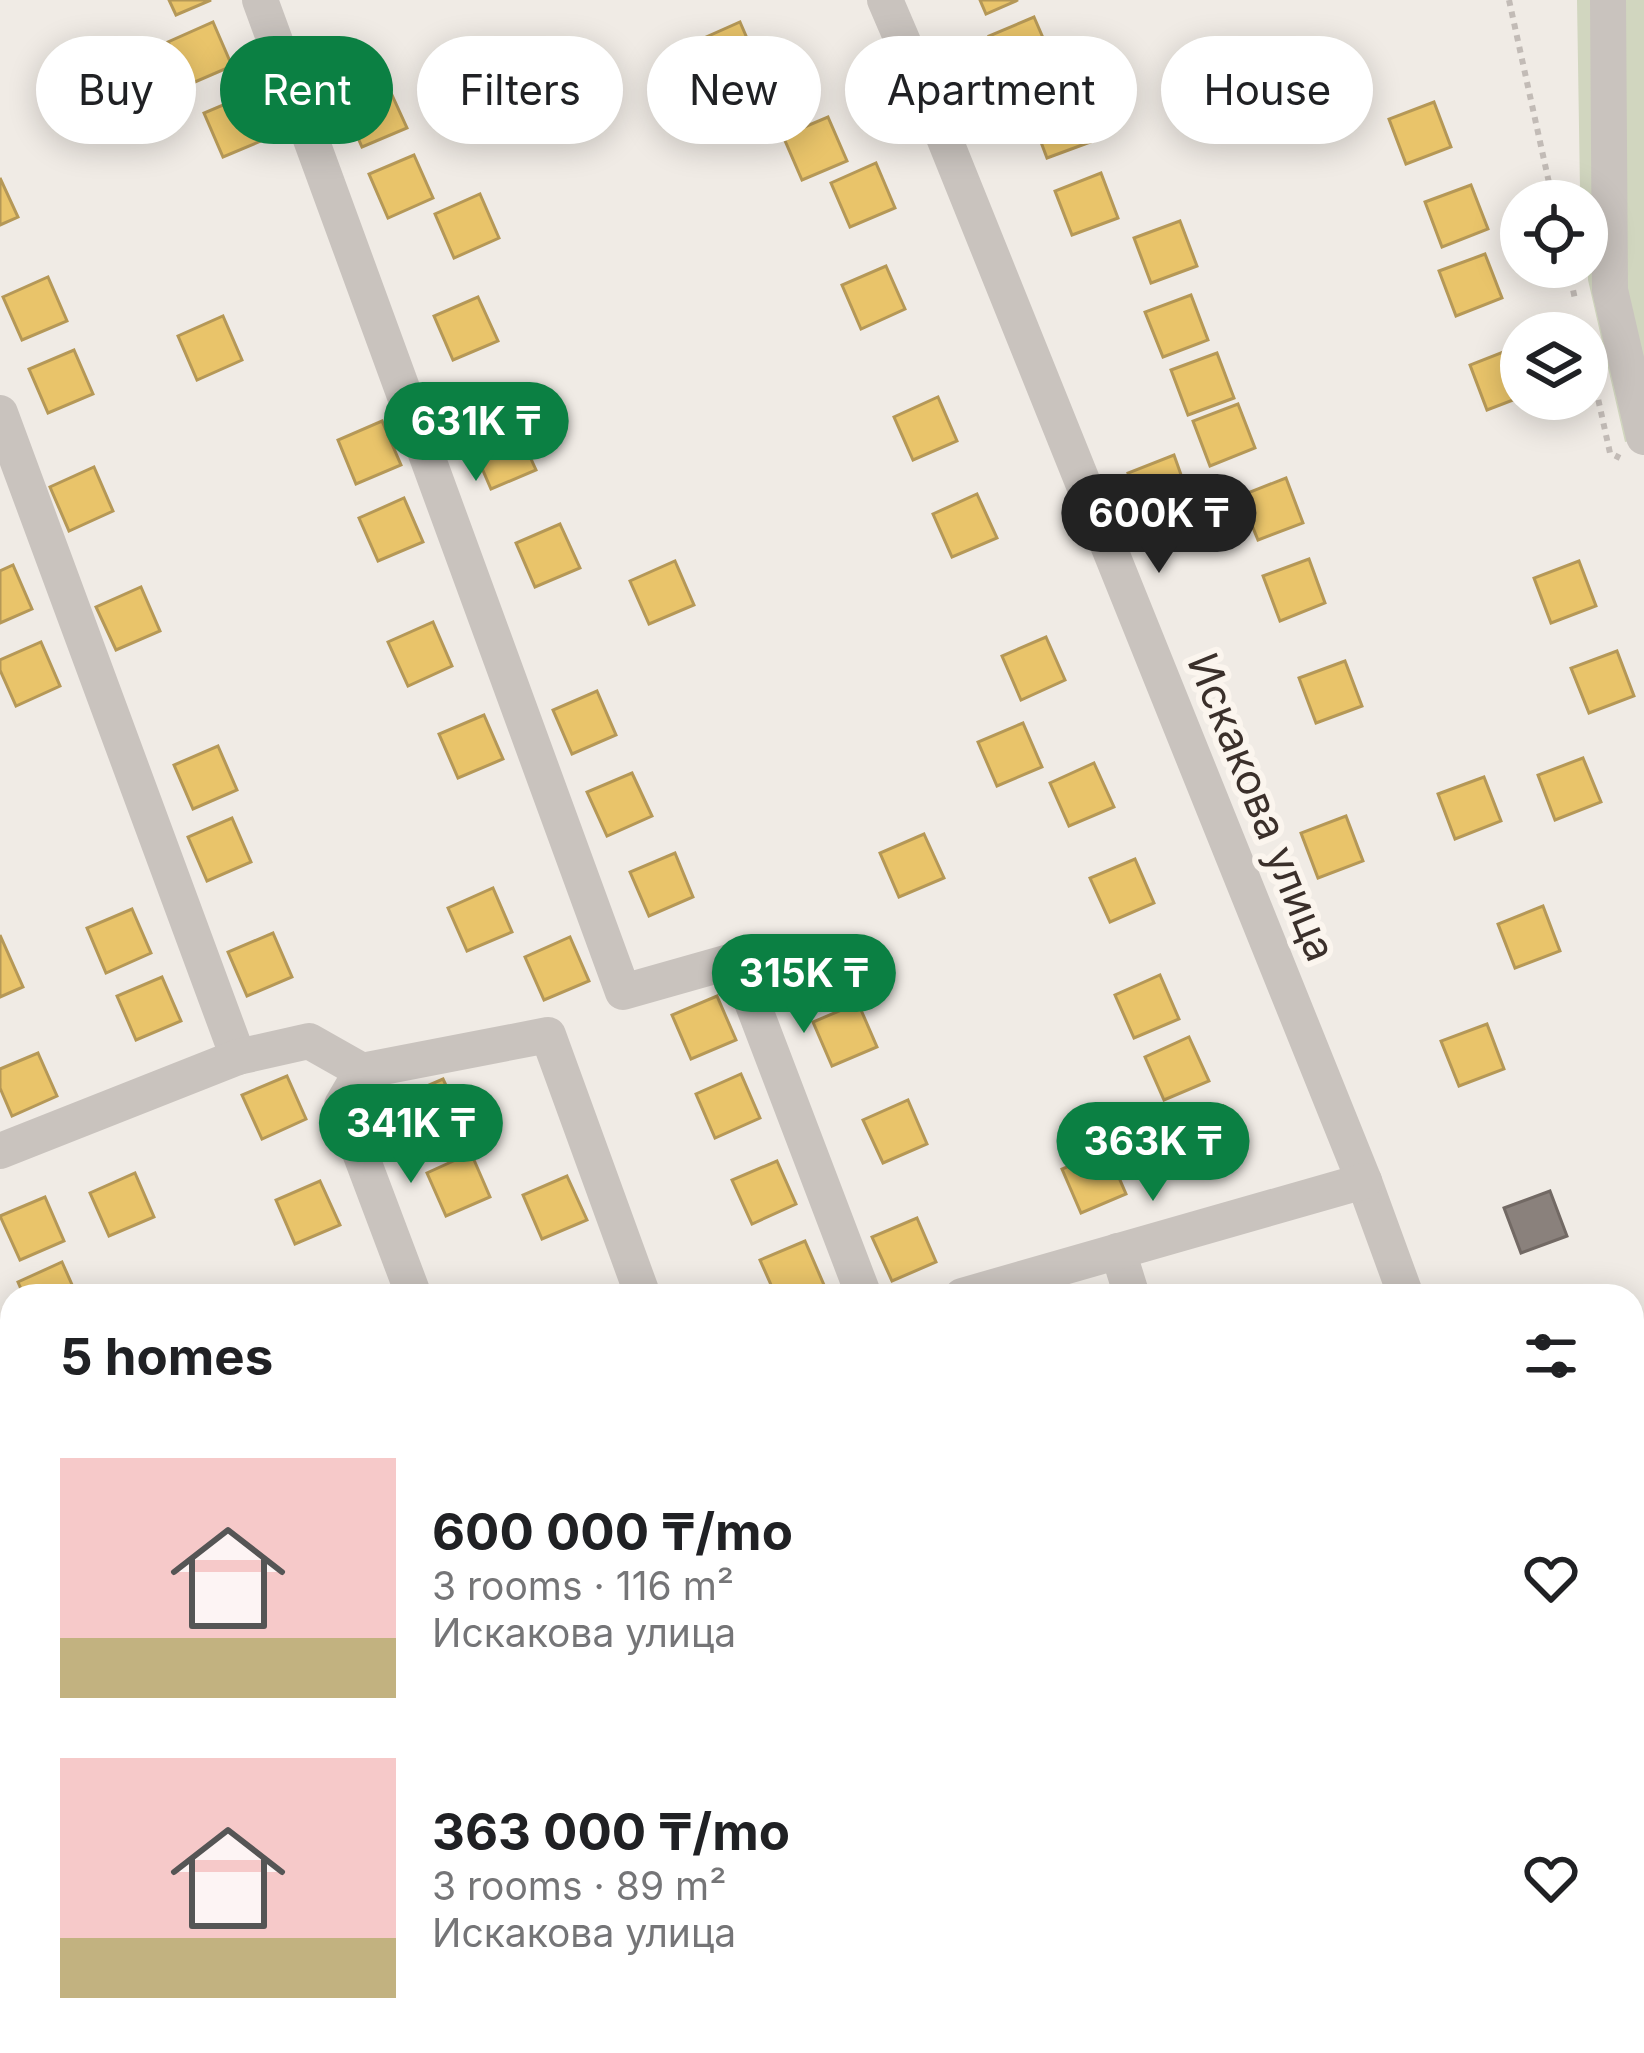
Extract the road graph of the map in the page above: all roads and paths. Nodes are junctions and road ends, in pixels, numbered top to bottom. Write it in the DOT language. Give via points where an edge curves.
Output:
graph roads {
  1 [pos="260,0"];
  2 [pos="885,0"];
  3 [pos="1509,0"];
  4 [pos="1608,0"];
  5 [pos="1548,180"];
  6 [pos="0,413"];
  7 [pos="1644,437"];
  8 [pos="238,1057"];
  9 [pos="362,1071"];
  10 [pos="0,1151"];
  11 [pos="1364,1181"];
  12 [pos="1118,1251"];
  13 [pos="409,1284"];
  14 [pos="639,1284"];
  15 [pos="859,1284"];
  16 [pos="1004,1284"];
  17 [pos="1128,1284"];
  18 [pos="1402,1284"];
  1 -- 15 [label="street" via="623,992 736,960"];
  2 -- 11 [label="street, Искакова улица"];
  3 -- 5 [label="path"];
  4 -- 7 [label="street" via="1610,290"];
  6 -- 8 [label="street"];
  8 -- 9 [label="street" via="309,1041"];
  8 -- 10 [label="street"];
  9 -- 13 [label="street" via="342,1105"];
  9 -- 14 [label="street" via="548,1035"];
  11 -- 12 [label="street"];
  11 -- 18 [label="street, Искакова улица"];
  12 -- 16 [label="street"];
  12 -- 17 [label="street"];
}
